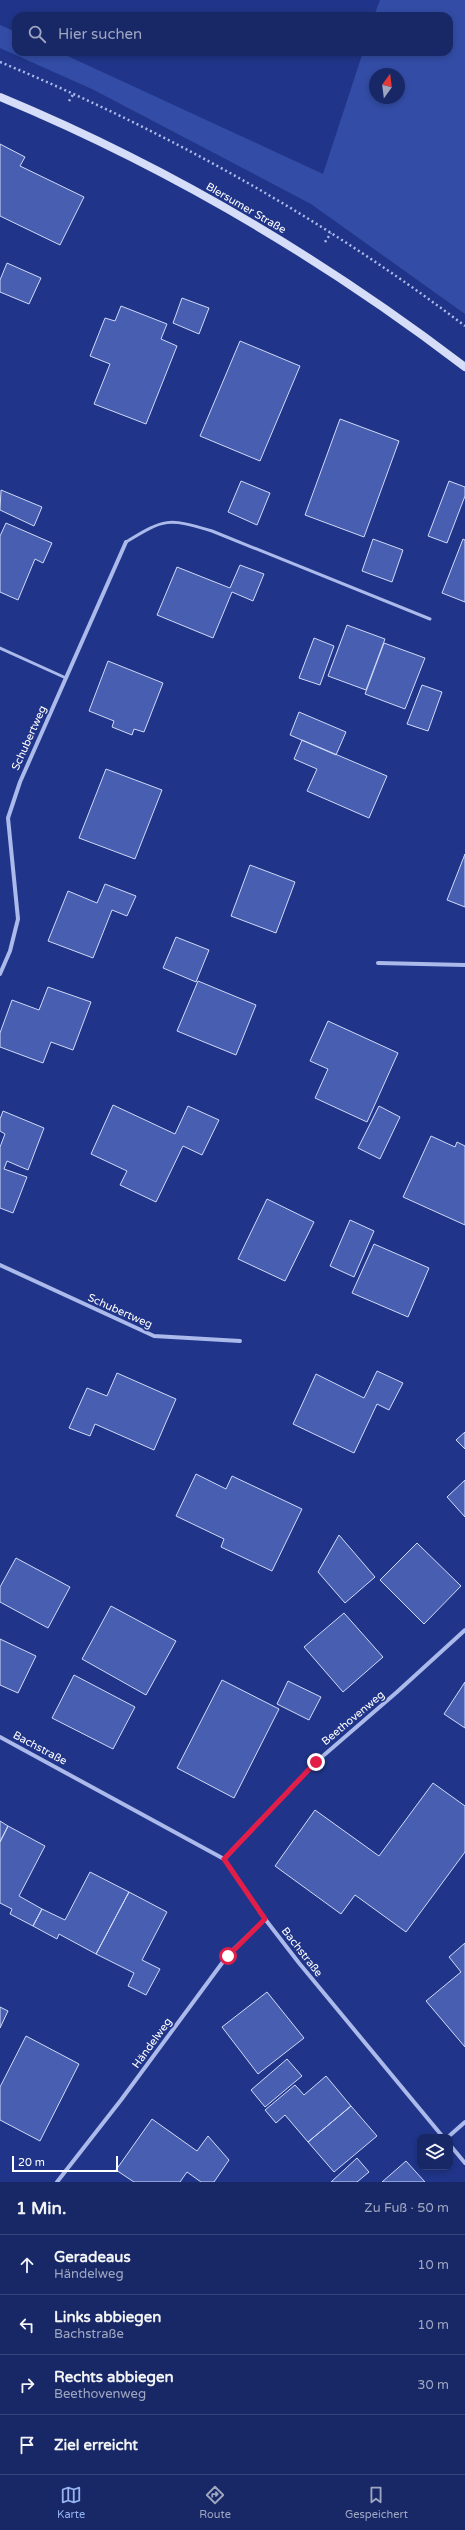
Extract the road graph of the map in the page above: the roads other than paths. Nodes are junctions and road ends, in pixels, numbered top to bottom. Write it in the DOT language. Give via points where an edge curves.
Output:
graph roads {
  1 [pos="0,97"];
  2 [pos="465,367"];
  3 [pos="126,542"];
  4 [pos="430,619"];
  5 [pos="0,648"];
  6 [pos="66,678"];
  7 [pos="378,963"];
  8 [pos="465,965"];
  9 [pos="0,974"];
  10 [pos="0,1265"];
  11 [pos="240,1341"];
  12 [pos="465,1630"];
  13 [pos="0,1737"];
  14 [pos="224,1859"];
  15 [pos="265,1919"];
  16 [pos="465,2122"];
  17 [pos="441,2134"];
  18 [pos="451,2134"];
  19 [pos="453,2148"];
  20 [pos="465,2162"];
  21 [pos="57,2182"];
  1 -- 2 [label="main road, Blersumer Straße" via="57,121 149,166 312,259"];
  3 -- 4 [label="lane" via="153,525 178,521 212,531"];
  3 -- 6 [label="street, Schubertweg"];
  5 -- 6 [label="lane"];
  6 -- 9 [label="street, Schubertweg" via="20,782 8,818 18,919 10,951"];
  7 -- 8 [label="street"];
  10 -- 11 [label="street, Schubertweg" via="154,1336"];
  12 -- 14 [label="street, Beethovenweg" via="316,1762"];
  13 -- 14 [label="street, Bachstraße"];
  14 -- 15 [label="street, Bachstraße"];
  15 -- 17 [label="street, Bachstraße"];
  15 -- 21 [label="street, Händelweg" via="228,1956"];
  16 -- 18 [label="street"];
  19 -- 20 [label="street"];
}
